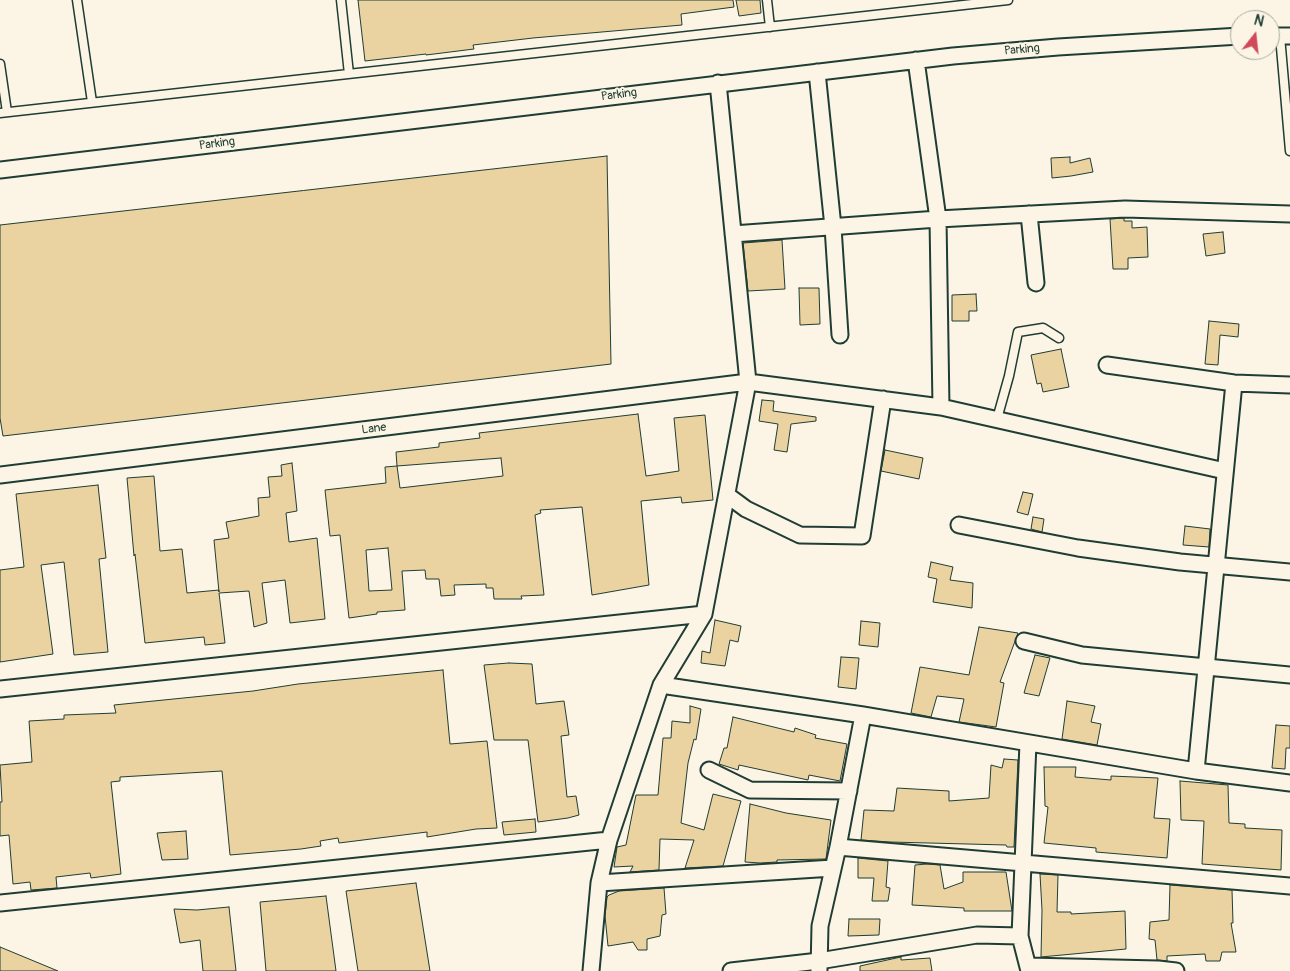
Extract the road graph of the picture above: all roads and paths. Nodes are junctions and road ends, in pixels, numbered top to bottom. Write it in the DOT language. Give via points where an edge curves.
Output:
graph roads {
  1 [pos="77,0"];
  2 [pos="341,0"];
  3 [pos="767,0"];
  4 [pos="1008,0"];
  5 [pos="770,27"];
  6 [pos="1280,36"];
  7 [pos="1230,37"];
  8 [pos="916,60"];
  9 [pos="0,64"];
  10 [pos="818,72"];
  11 [pos="349,74"];
  12 [pos="718,84"];
  13 [pos="92,102"];
  14 [pos="3,113"];
  15 [pos="1290,150"];
  16 [pos="0,170"];
  17 [pos="1029,214"];
  18 [pos="1290,214"];
  19 [pos="938,219"];
  20 [pos="833,227"];
  21 [pos="733,234"];
  22 [pos="1036,283"];
  23 [pos="840,335"];
  24 [pos="1059,338"];
  25 [pos="1107,366"];
  26 [pos="748,382"];
  27 [pos="1234,383"];
  28 [pos="1290,385"];
  29 [pos="883,399"];
  30 [pos="942,406"];
  31 [pos="997,419"];
  32 [pos="1225,471"];
  33 [pos="0,475"];
  34 [pos="727,495"];
  35 [pos="959,526"];
  36 [pos="1216,565"];
  37 [pos="1290,572"];
  38 [pos="704,614"];
  39 [pos="1024,641"];
  40 [pos="1206,667"];
  41 [pos="1290,675"];
  42 [pos="661,686"];
  43 [pos="0,689"];
  44 [pos="863,715"];
  45 [pos="1028,742"];
  46 [pos="709,770"];
  47 [pos="1196,771"];
  48 [pos="1290,783"];
  49 [pos="849,791"];
  50 [pos="609,840"];
  51 [pos="838,847"];
  52 [pos="1024,863"];
  53 [pos="833,868"];
  54 [pos="599,883"];
  55 [pos="1290,886"];
  56 [pos="0,902"];
  57 [pos="1020,936"];
  58 [pos="819,966"];
  59 [pos="1029,968"];
  60 [pos="591,971"];
  61 [pos="731,971"];
  62 [pos="1176,971"];
  1 -- 13 [label="lane"];
  2 -- 11 [label="lane"];
  3 -- 5 [label="lane"];
  4 -- 5 [label="lane"];
  5 -- 11 [label="lane"];
  6 -- 15 [label="lane"];
  7 -- 8 [label="street, Parking"];
  8 -- 10 [label="street, Parking"];
  8 -- 19 [label="street"];
  9 -- 14 [label="lane"];
  10 -- 12 [label="street, Parking"];
  10 -- 20 [label="street"];
  11 -- 13 [label="lane"];
  12 -- 16 [label="street, Parking"];
  12 -- 21 [label="street"];
  13 -- 14 [label="lane"];
  17 -- 18 [label="street" via="1125,209"];
  17 -- 19 [label="street"];
  17 -- 22 [label="street"];
  19 -- 20 [label="street"];
  19 -- 30 [label="street"];
  20 -- 21 [label="street"];
  20 -- 23 [label="street"];
  21 -- 26 [label="street"];
  24 -- 31 [label="lane" via="1043,328 1018,332"];
  25 -- 27 [label="street"];
  26 -- 29 [label="street, Lane"];
  26 -- 33 [label="street, Lane"];
  26 -- 34 [label="street"];
  27 -- 28 [label="street"];
  27 -- 32 [label="street"];
  29 -- 30 [label="street, Lane"];
  29 -- 34 [label="street" via="862,536 800,536 746,509"];
  30 -- 31 [label="street, Lane"];
  31 -- 32 [label="street, Lane"];
  32 -- 36 [label="street"];
  34 -- 38 [label="street"];
  35 -- 36 [label="street" via="1078,548"];
  36 -- 37 [label="street"];
  36 -- 40 [label="street"];
  38 -- 42 [label="street"];
  38 -- 43 [label="street"];
  39 -- 40 [label="street" via="1082,655"];
  40 -- 41 [label="street"];
  40 -- 47 [label="street"];
  42 -- 44 [label="street"];
  42 -- 50 [label="street"];
  44 -- 45 [label="street"];
  44 -- 49 [label="street"];
  45 -- 47 [label="street"];
  45 -- 52 [label="street"];
  46 -- 49 [label="street" via="750,790"];
  47 -- 48 [label="street"];
  49 -- 51 [label="street"];
  50 -- 54 [label="street"];
  50 -- 56 [label="street"];
  51 -- 52 [label="street"];
  51 -- 53 [label="street"];
  52 -- 55 [label="street"];
  52 -- 57 [label="street"];
  53 -- 54 [label="street"];
  53 -- 58 [label="street" via="820,926"];
  54 -- 60 [label="street"];
  57 -- 58 [label="street" via="977,935"];
  57 -- 59 [label="street"];
  58 -- 61 [label="street"];
  59 -- 62 [label="street"];
}
